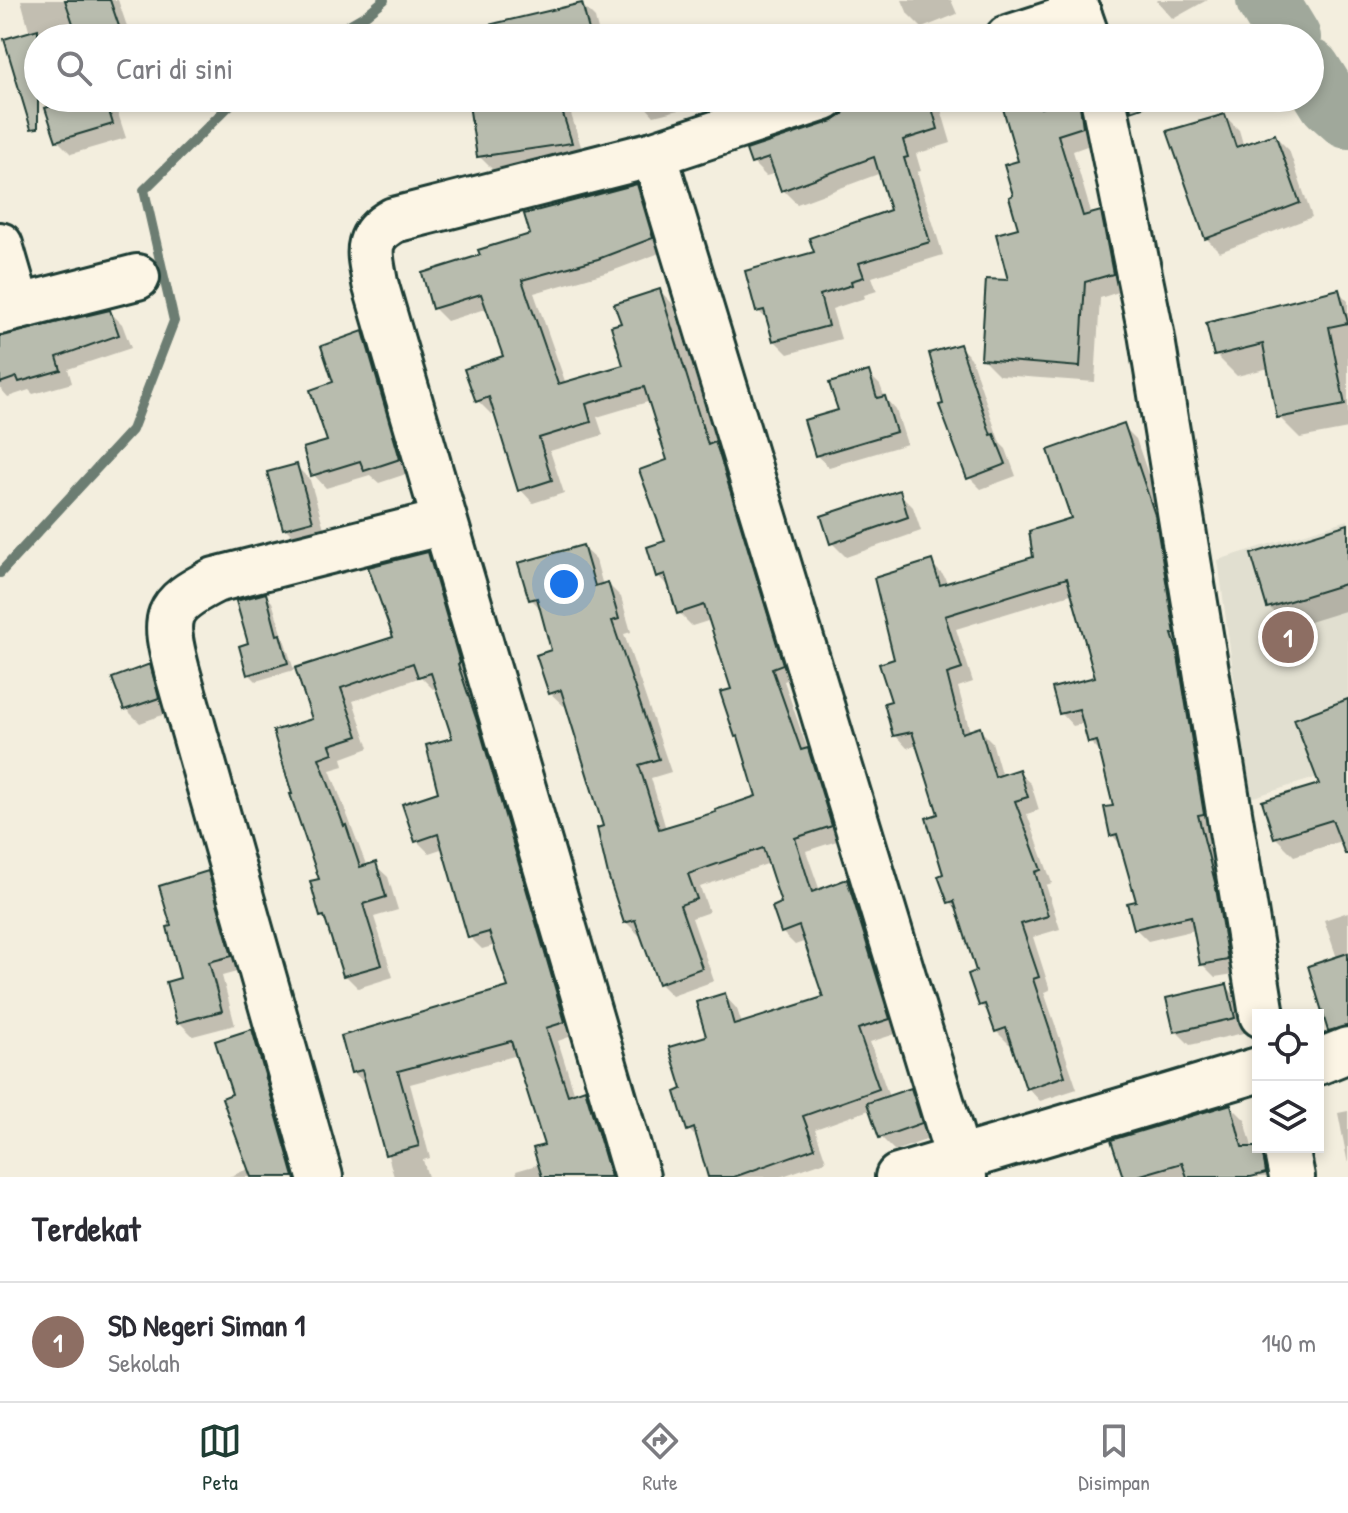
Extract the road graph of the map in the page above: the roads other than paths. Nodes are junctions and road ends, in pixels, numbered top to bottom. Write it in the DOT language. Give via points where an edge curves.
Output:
graph roads {
  1 [pos="1079,18"];
  2 [pos="1058,24"];
  3 [pos="782,112"];
  4 [pos="1106,112"];
  5 [pos="654,154"];
  6 [pos="0,245"];
  7 [pos="137,277"];
  8 [pos="9,309"];
  9 [pos="444,522"];
  10 [pos="1261,1009"];
  11 [pos="1348,1050"];
  12 [pos="1324,1060"];
  13 [pos="1252,1072"];
  14 [pos="1287,1153"];
  15 [pos="962,1168"];
  16 [pos="320,1177"];
  17 [pos="637,1177"];
  18 [pos="898,1177"];
  19 [pos="1292,1177"];
  1 -- 2 [label="street"];
  3 -- 5 [label="street"];
  4 -- 10 [label="street" via="1151,333"];
  5 -- 9 [label="street" via="394,220 373,237 369,250 375,283"];
  5 -- 15 [label="street"];
  6 -- 8 [label="street"];
  7 -- 8 [label="street"];
  9 -- 16 [label="street" via="215,580 185,595 169,620 177,671"];
  9 -- 17 [label="street"];
  11 -- 12 [label="street"];
  13 -- 15 [label="street"];
  14 -- 19 [label="street"];
  15 -- 18 [label="street"];
}
